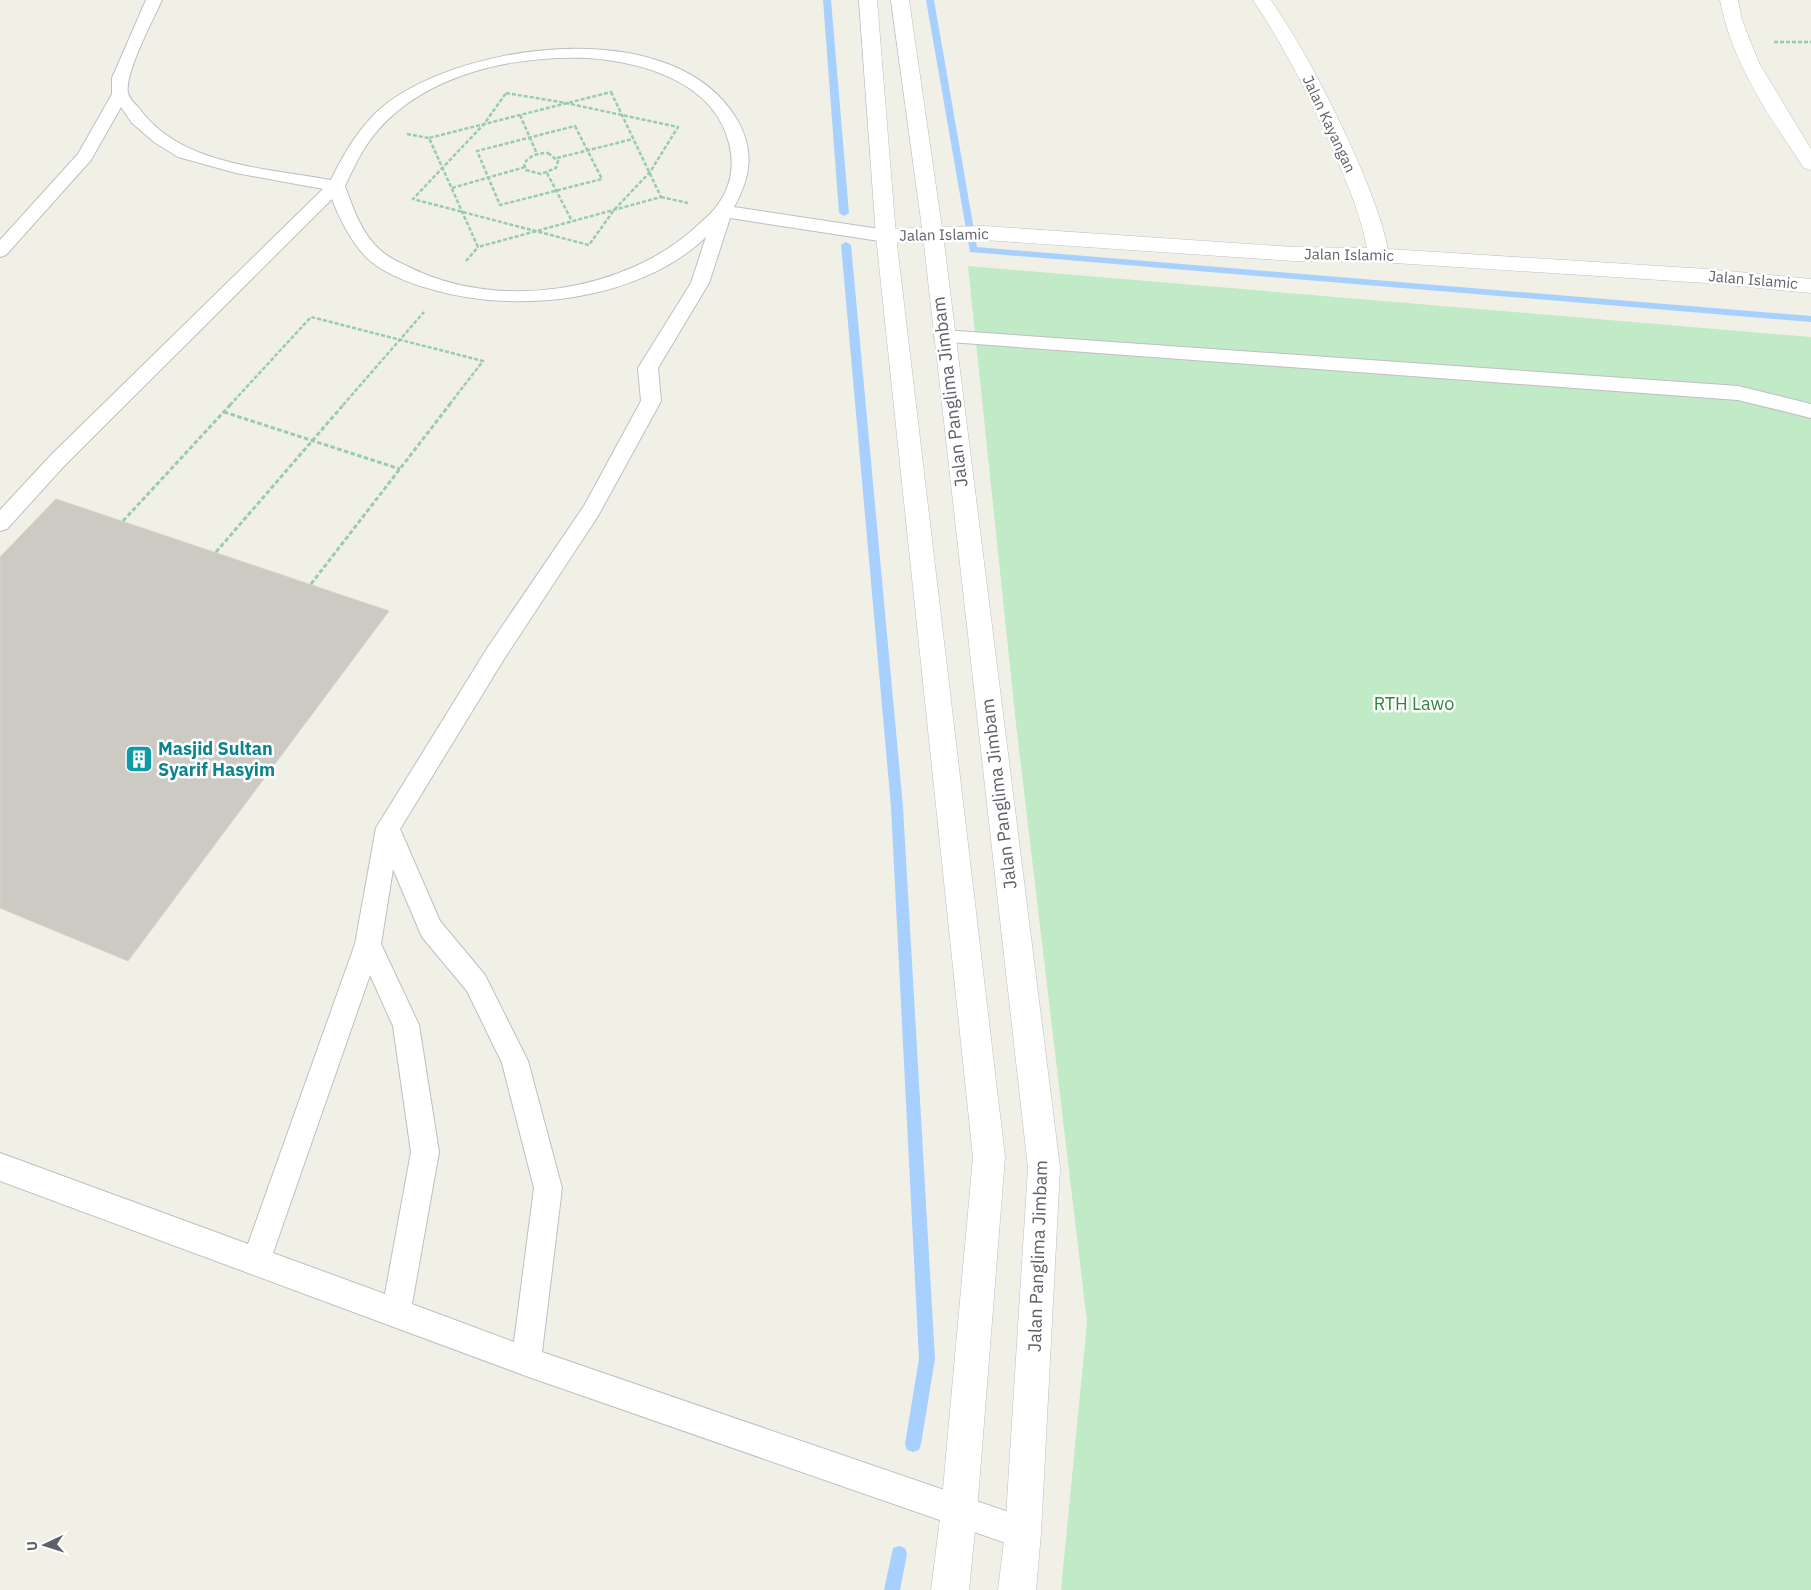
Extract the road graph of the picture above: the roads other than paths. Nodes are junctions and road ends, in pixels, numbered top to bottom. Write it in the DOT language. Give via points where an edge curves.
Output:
graph roads {
  1 [pos="154,0"];
  2 [pos="868,0"];
  3 [pos="900,0"];
  4 [pos="1262,0"];
  5 [pos="1728,0"];
  6 [pos="120,94"];
  7 [pos="1811,164"];
  8 [pos="336,186"];
  9 [pos="723,212"];
  10 [pos="933,235"];
  11 [pos="886,236"];
  12 [pos="0,251"];
  13 [pos="1379,255"];
  14 [pos="1811,286"];
  15 [pos="943,336"];
  16 [pos="1811,411"];
  17 [pos="0,523"];
  18 [pos="388,828"];
  19 [pos="368,944"];
  20 [pos="0,1167"];
  21 [pos="256,1261"];
  22 [pos="396,1313"];
  23 [pos="526,1361"];
  24 [pos="959,1511"];
  25 [pos="1023,1533"];
  26 [pos="950,1590"];
  27 [pos="1017,1590"];
  1 -- 6 [label="lane" via="123,71"];
  2 -- 11 [label="street"];
  3 -- 10 [label="street, Jalan Panglima Jimbam"];
  4 -- 13 [label="street, Jalan Kayangan" via="1329,117 1373,225"];
  5 -- 7 [label="street" via="1755,73"];
  6 -- 8 [label="lane" via="138,120 184,153 236,168"];
  6 -- 12 [label="lane" via="85,156"];
  8 -- 9 [label="lane" via="350,224 379,259 428,284 492,297 562,294 629,278 685,248"];
  8 -- 9 [label="lane" via="353,152 376,121 419,91 452,74 500,60 549,53 598,54 644,62 683,77 715,99 737,133 741,171"];
  8 -- 17 [label="lane" via="58,460"];
  9 -- 11 [label="lane"];
  9 -- 18 [label="lane" via="700,282 648,368 651,401 591,511 496,653"];
  10 -- 11 [label="street, Jalan Islamic"];
  10 -- 13 [label="street, Jalan Islamic" via="984,233 1293,254"];
  10 -- 15 [label="street, Jalan Panglima Jimbam"];
  11 -- 24 [label="street" via="989,1157"];
  13 -- 14 [label="street, Jalan Islamic" via="1707,276"];
  15 -- 16 [label="lane" via="1729,392"];
  15 -- 25 [label="street, Jalan Panglima Jimbam" via="1044,1168"];
  18 -- 19 [label="lane"];
  18 -- 23 [label="lane" via="431,929 476,983 515,1061 548,1188"];
  19 -- 21 [label="lane"];
  19 -- 22 [label="lane" via="406,1025 425,1152"];
  20 -- 21 [label="lane"];
  21 -- 22 [label="lane"];
  22 -- 23 [label="lane"];
  23 -- 24 [label="lane"];
  24 -- 25 [label="lane"];
  24 -- 26 [label="street"];
  25 -- 27 [label="street, Jalan Panglima Jimbam"];
}
